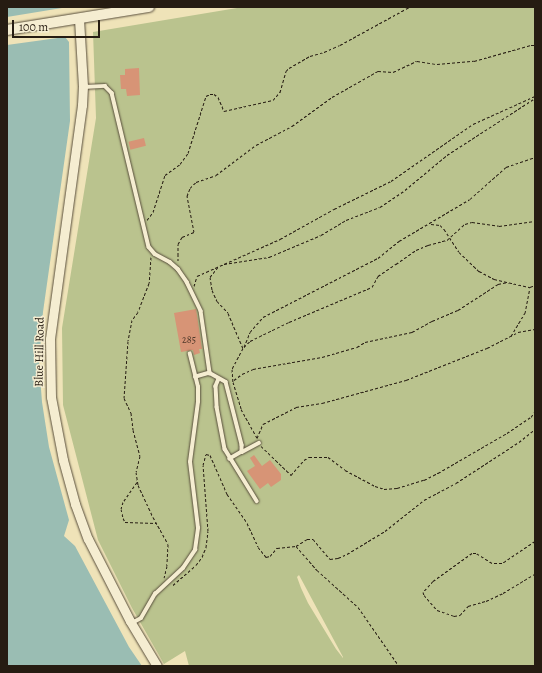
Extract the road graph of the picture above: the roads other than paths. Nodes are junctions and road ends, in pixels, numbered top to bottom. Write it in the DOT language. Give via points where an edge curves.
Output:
graph roads {
  1 [pos="149,7"];
  2 [pos="79,19"];
  3 [pos="7,30"];
  4 [pos="83,87"];
  5 [pos="190,354"];
  6 [pos="210,373"];
  7 [pos="196,377"];
  8 [pos="219,379"];
  9 [pos="259,443"];
  10 [pos="242,452"];
  11 [pos="230,459"];
  12 [pos="257,501"];
  13 [pos="131,623"];
  14 [pos="157,666"];
  1 -- 2 [label="main road"];
  2 -- 3 [label="main road"];
  2 -- 4 [label="street, Blue Hill Road"];
  4 -- 6 [label="lane" via="105,86 112,93 149,246 155,254 178,269 194,295 201,311"];
  4 -- 13 [label="street, Blue Hill Road" via="50,338 51,397 63,460 75,504 103,571"];
  5 -- 7 [label="lane"];
  6 -- 7 [label="lane"];
  6 -- 8 [label="lane"];
  7 -- 13 [label="lane" via="198,402 190,462 198,528 195,550 183,568 155,594 140,618"];
  8 -- 10 [label="lane" via="226,382"];
  8 -- 11 [label="lane" via="216,386 217,407"];
  9 -- 10 [label="lane"];
  10 -- 11 [label="lane"];
  11 -- 12 [label="lane"];
  13 -- 14 [label="street, Blue Hill Road"];
}
